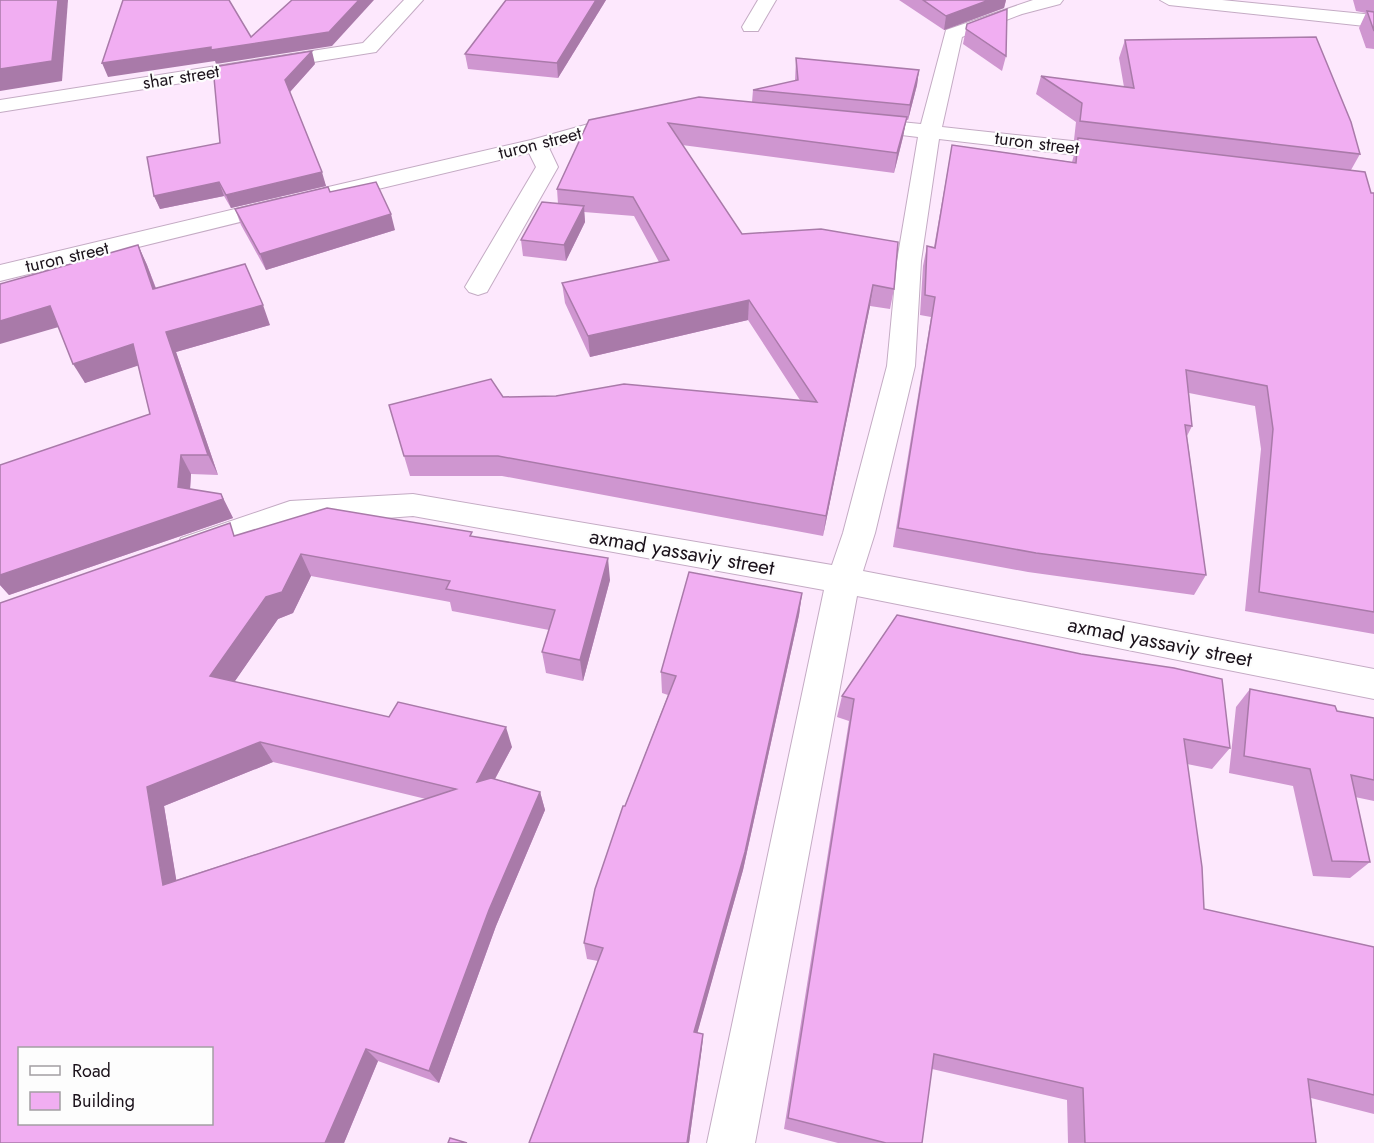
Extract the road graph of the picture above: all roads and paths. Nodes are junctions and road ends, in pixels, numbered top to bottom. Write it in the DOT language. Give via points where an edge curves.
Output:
graph roads {
  1 [pos="414,0"];
  2 [pos="767,0"];
  3 [pos="1054,0"];
  4 [pos="1169,0"];
  5 [pos="1374,21"];
  6 [pos="751,27"];
  7 [pos="0,106"];
  8 [pos="647,114"];
  9 [pos="837,122"];
  10 [pos="930,130"];
  11 [pos="536,145"];
  12 [pos="1143,156"];
  13 [pos="0,273"];
  14 [pos="478,287"];
  15 [pos="167,556"];
  16 [pos="843,580"];
  17 [pos="1374,684"];
  18 [pos="731,1143"];
  1 -- 7 [label="street, shar street" via="369,48"];
  2 -- 6 [label="street"];
  3 -- 10 [label="street" via="953,34"];
  4 -- 5 [label="street"];
  8 -- 11 [label="street, turon street"];
  9 -- 10 [label="street, turon street"];
  10 -- 12 [label="street, turon street"];
  10 -- 16 [label="street" via="909,261 901,366 859,533"];
  11 -- 13 [label="street, turon street"];
  11 -- 14 [label="street" via="547,167"];
  15 -- 16 [label="street, axmad yassaviy street" via="290,513 413,506"];
  16 -- 17 [label="street, axmad yassaviy street"];
  16 -- 18 [label="street"];
}
